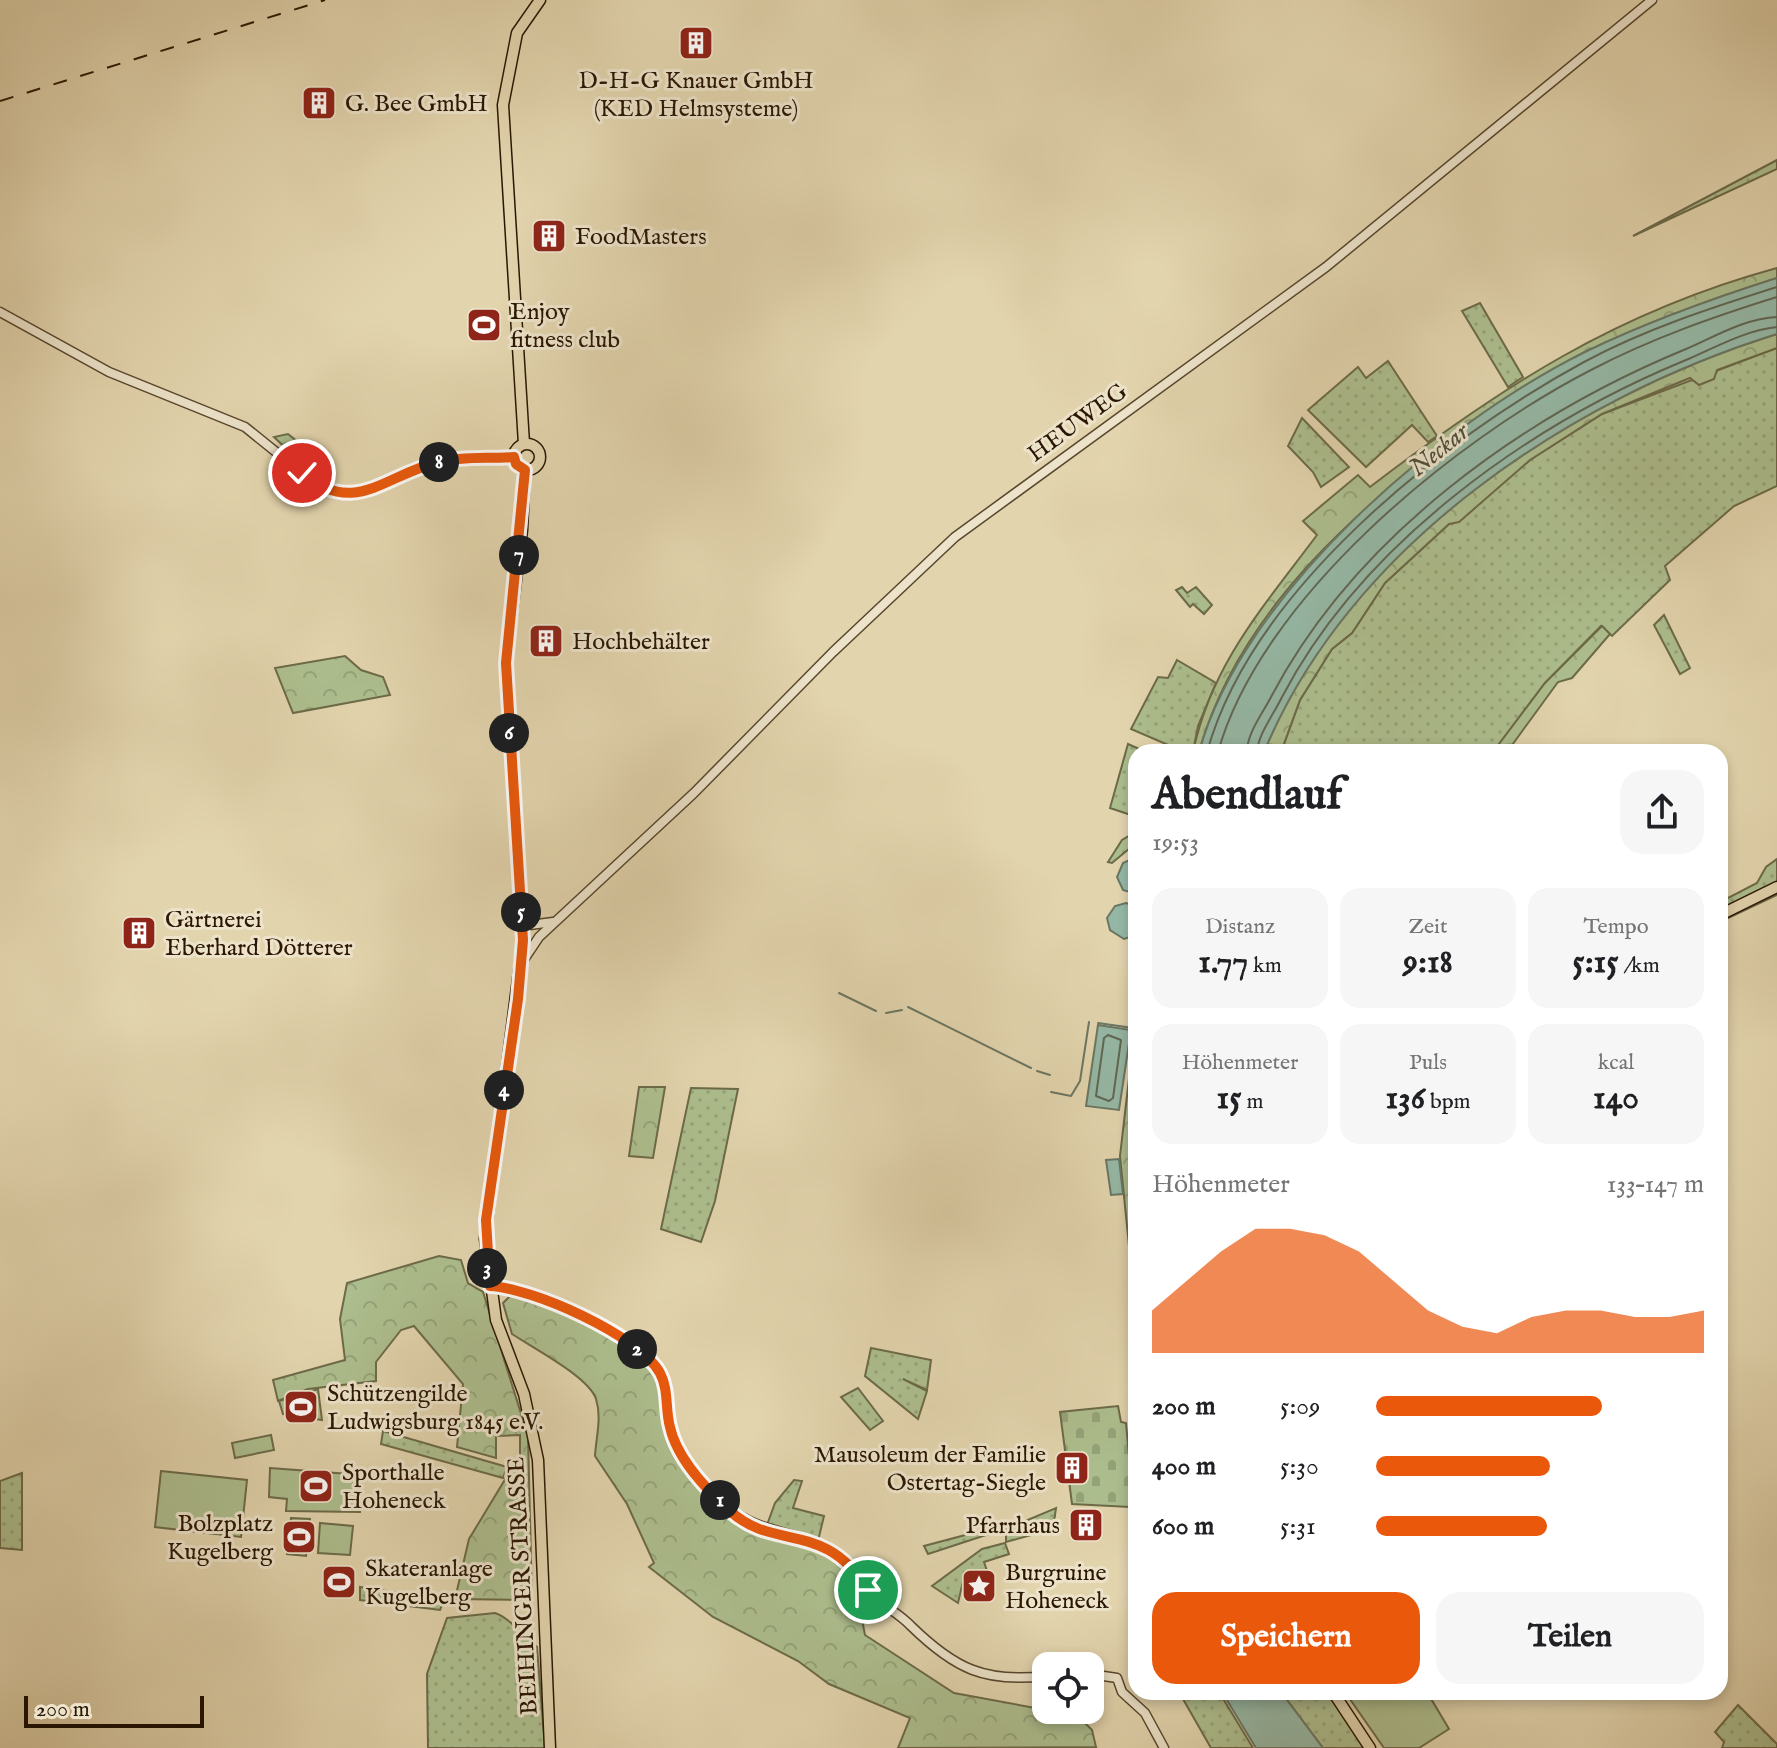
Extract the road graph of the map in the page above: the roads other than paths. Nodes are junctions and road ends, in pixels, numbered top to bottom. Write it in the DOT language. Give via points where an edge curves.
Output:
graph roads {
  1 [pos="540,0"];
  2 [pos="1652,0"];
  3 [pos="0,312"];
  4 [pos="524,444"];
  5 [pos="514,457"];
  6 [pos="525,470"];
  7 [pos="1777,887"];
  8 [pos="1728,911"];
  9 [pos="561,918"];
  10 [pos="522,926"];
  11 [pos="546,932"];
  12 [pos="521,965"];
  13 [pos="490,1286"];
  14 [pos="1104,1675"];
  15 [pos="1032,1677"];
  16 [pos="1128,1695"];
  17 [pos="1133,1700"];
  18 [pos="1338,1700"];
  19 [pos="550,1748"];
  20 [pos="1164,1748"];
  21 [pos="1370,1748"];
  1 -- 4 [label="main road" via="517,33 503,105"];
  2 -- 9 [label="street, HEUWEG" via="1326,267 955,537"];
  3 -- 5 [label="street" via="109,372 245,427 332,492 361,493 444,460"];
  4 -- 5 [label="main road"];
  4 -- 6 [label="main road" via="536,447 540,458"];
  5 -- 6 [label="main road"];
  6 -- 10 [label="main road, BEIHINGER STRASSE" via="507,644"];
  7 -- 8 [label="main road"];
  9 -- 10 [label="street" via="548,925"];
  9 -- 11 [label="street, HEUWEG"];
  10 -- 11 [label="street" via="533,934"];
  10 -- 12 [label="main road, BEIHINGER STRASSE"];
  11 -- 12 [label="street, HEUWEG"];
  12 -- 13 [label="main road, BEIHINGER STRASSE" via="486,1220"];
  13 -- 15 [label="street" via="525,1293 577,1316 630,1343 651,1361 665,1384 670,1428 682,1456 739,1518 843,1558 878,1601 972,1672"];
  13 -- 19 [label="main road, BEIHINGER STRASSE" via="496,1320 529,1410 538,1460"];
  14 -- 16 [label="street" via="1114,1675"];
  17 -- 20 [label="street"];
  18 -- 21 [label="main road"];
}
